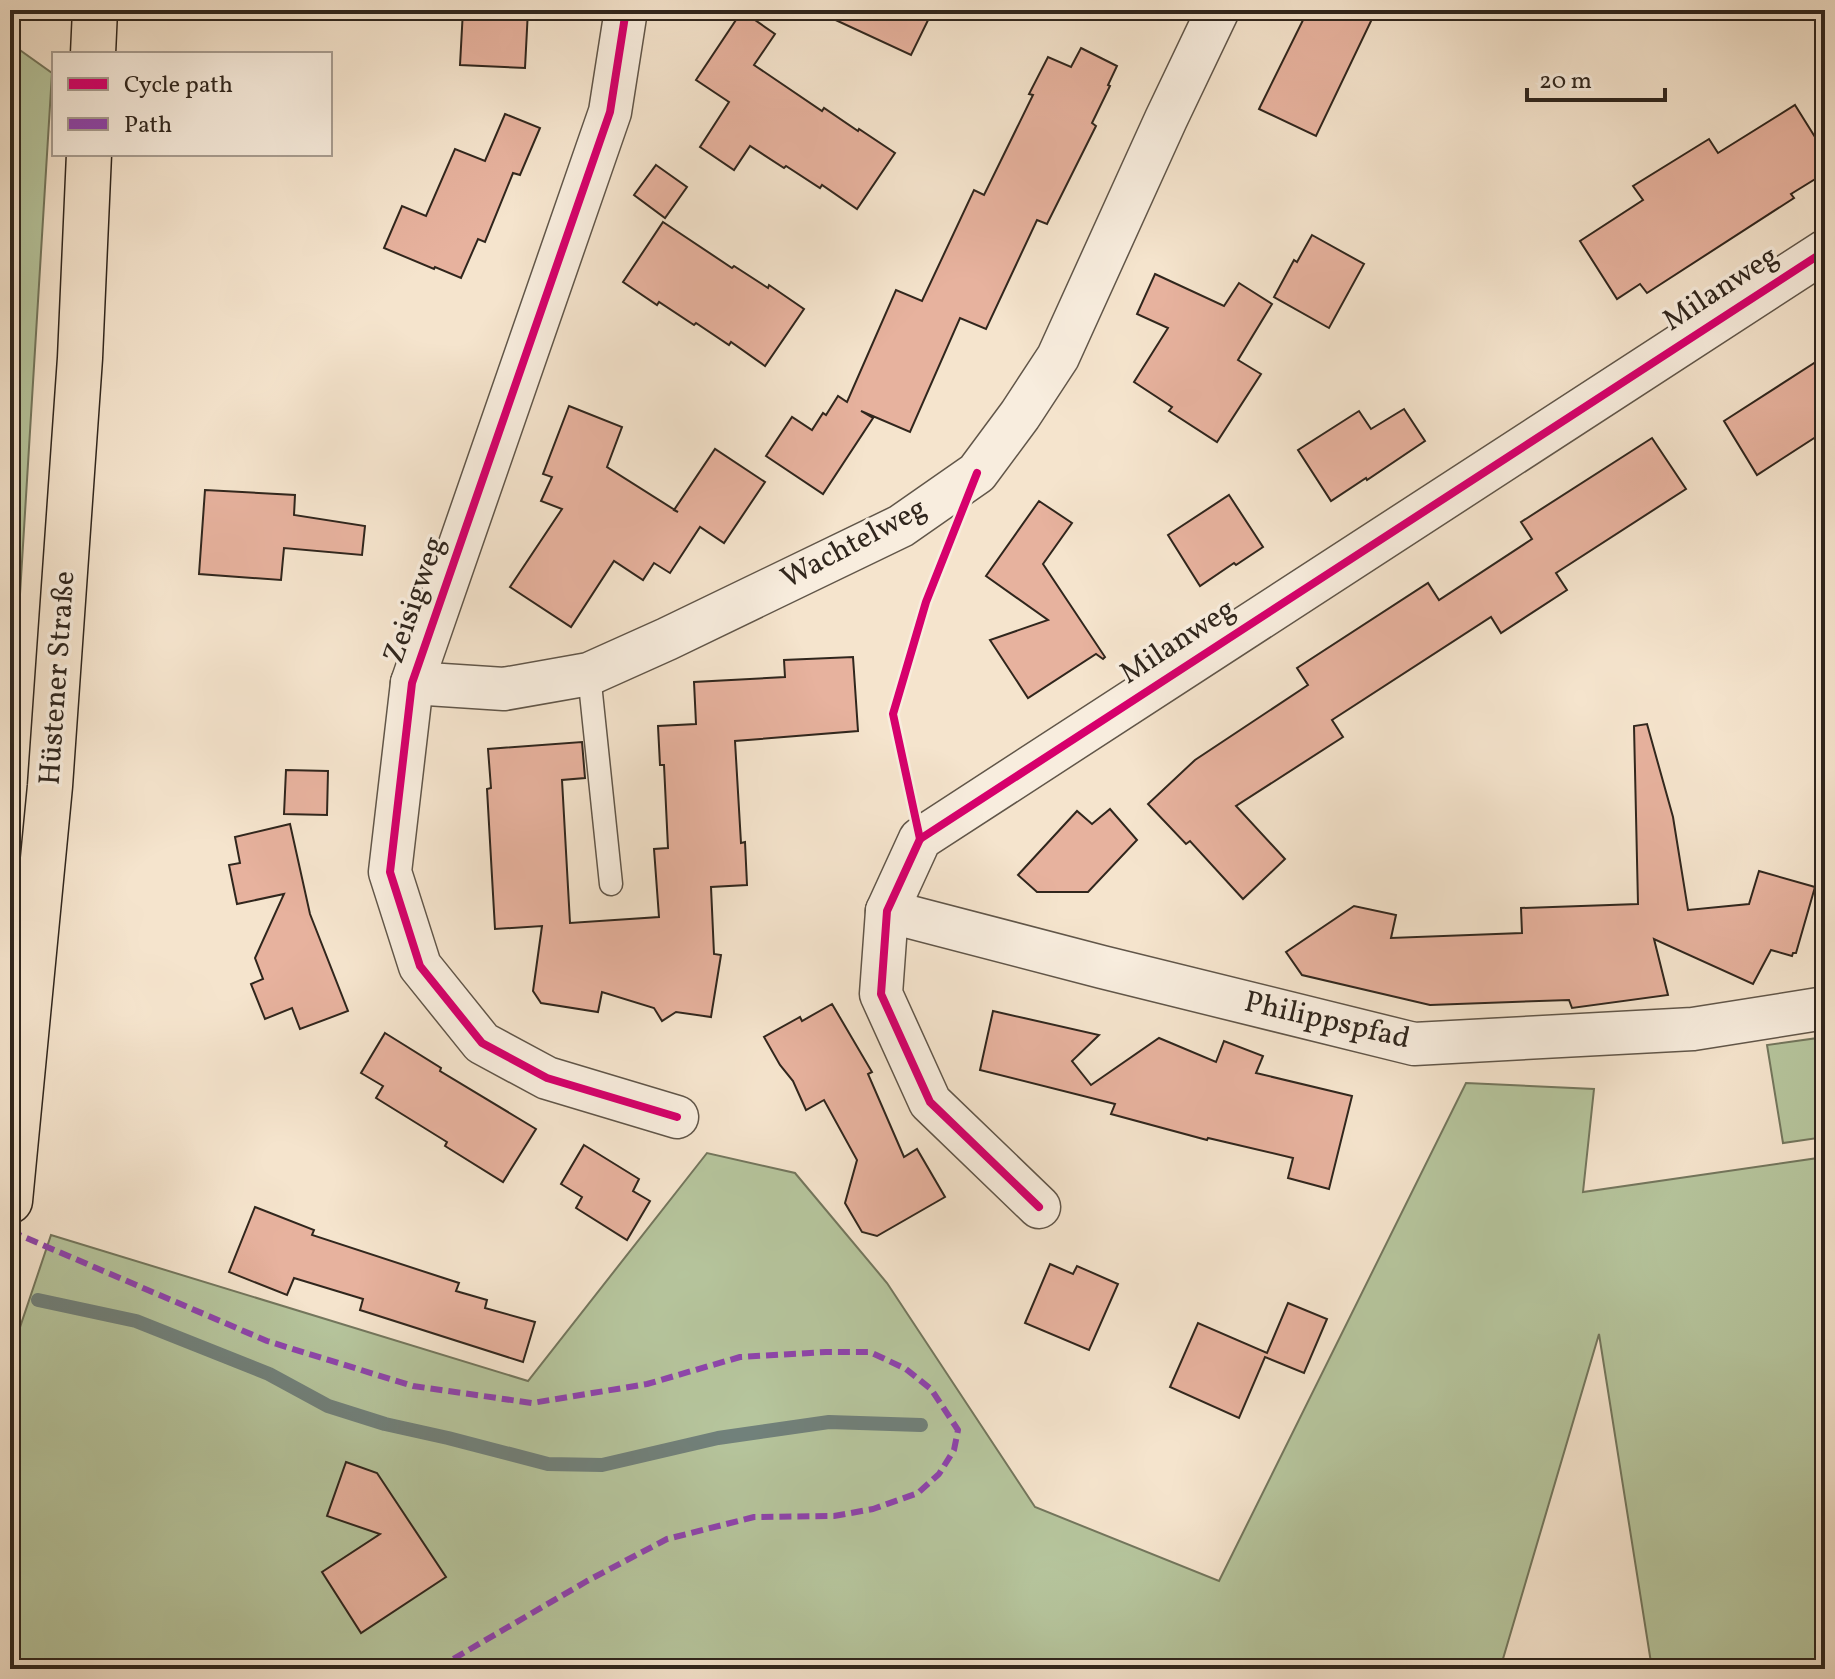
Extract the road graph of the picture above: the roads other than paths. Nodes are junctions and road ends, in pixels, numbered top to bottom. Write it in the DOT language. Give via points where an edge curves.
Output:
graph roads {
  1 [pos="95,10"];
  2 [pos="626,10"];
  3 [pos="1218,10"];
  4 [pos="93,52"];
  5 [pos="89,156"];
  6 [pos="1825,251"];
  7 [pos="589,674"];
  8 [pos="412,683"];
  9 [pos="611,884"];
  10 [pos="887,911"];
  11 [pos="1825,1008"];
  12 [pos="677,1117"];
  13 [pos="10,1201"];
  14 [pos="1039,1207"];
  1 -- 4 [label="main road"];
  2 -- 8 [label="street, Zeisigweg" via="610,112"];
  3 -- 7 [label="street, Wachtelweg" via="1058,357 977,473 901,526"];
  5 -- 13 [label="main road, Hüstener Straße" via="51,770"];
  6 -- 10 [label="street, Milanweg" via="920,839"];
  7 -- 8 [label="street, Wachtelweg" via="504,689"];
  7 -- 9 [label="lane"];
  8 -- 12 [label="street, Zeisigweg" via="390,872 420,966 482,1043 547,1078"];
  10 -- 11 [label="street, Philippspfad" via="1414,1044 1693,1029"];
  10 -- 14 [label="street, Milanweg" via="881,994 930,1102"];
}
